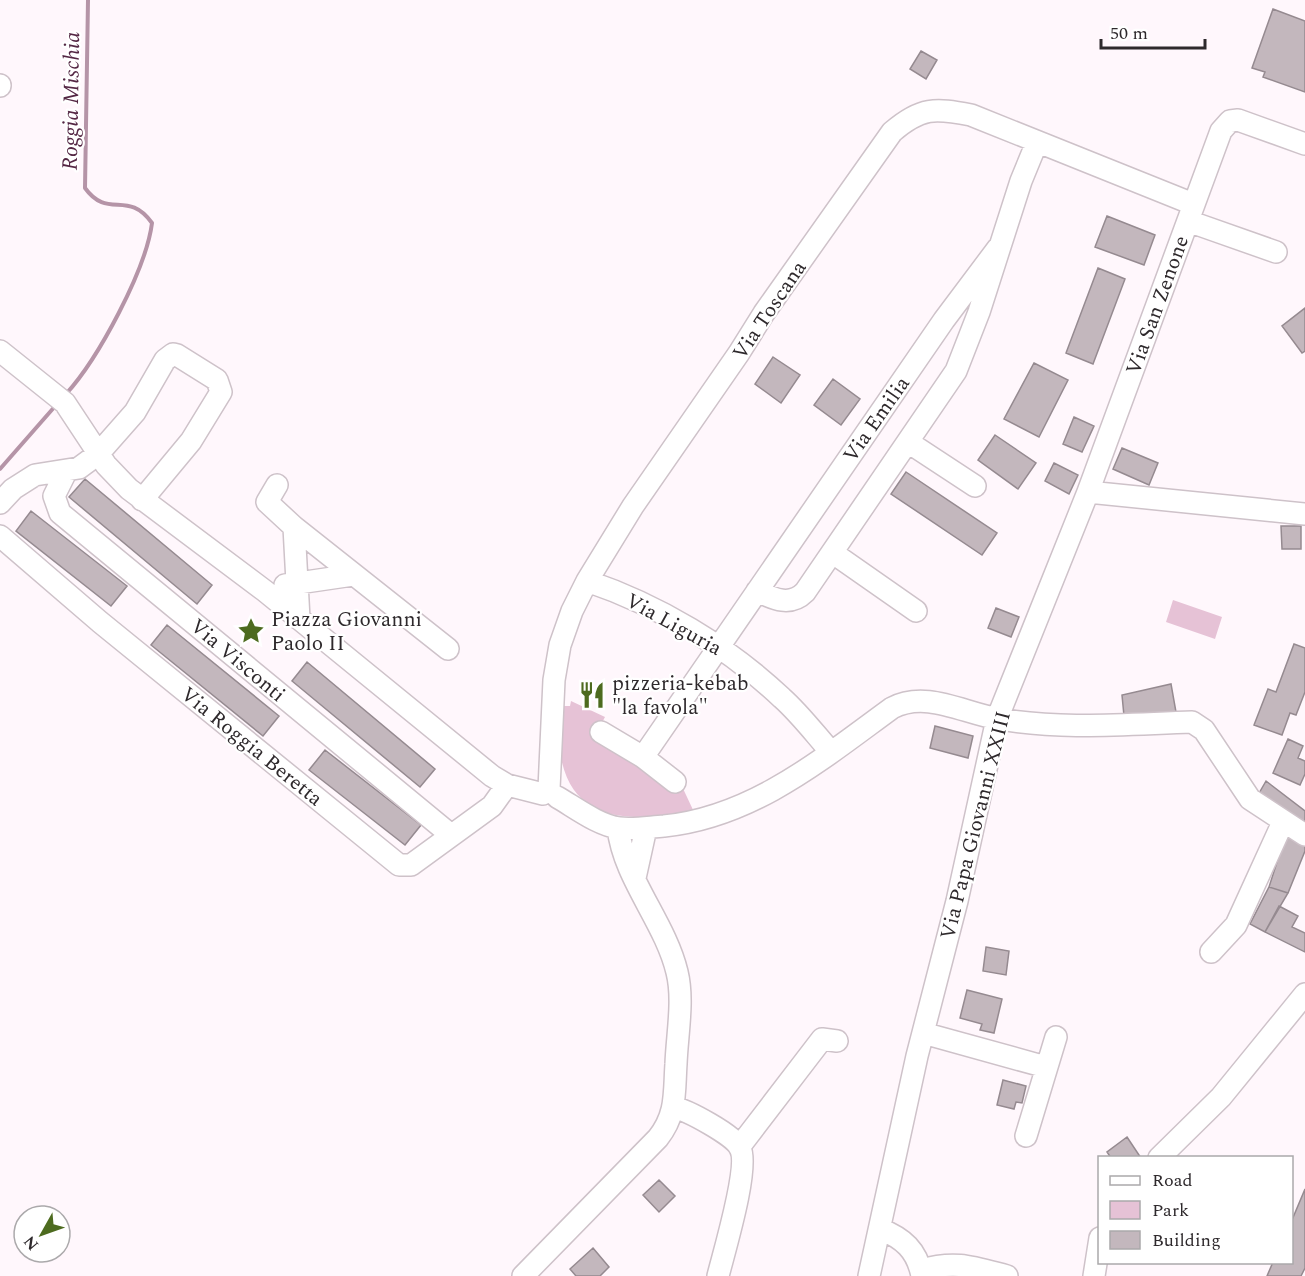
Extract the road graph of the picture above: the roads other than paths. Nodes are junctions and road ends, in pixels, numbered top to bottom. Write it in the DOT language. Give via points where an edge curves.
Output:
graph roads {
  1 [pos="1037,142"];
  2 [pos="1305,144"];
  3 [pos="1191,212"];
  4 [pos="998,248"];
  5 [pos="1276,252"];
  6 [pos="0,351"];
  7 [pos="908,442"];
  8 [pos="98,454"];
  9 [pos="66,472"];
  10 [pos="277,485"];
  11 [pos="975,486"];
  12 [pos="1088,492"];
  13 [pos="142,500"];
  14 [pos="0,503"];
  15 [pos="1305,514"];
  16 [pos="294,527"];
  17 [pos="0,536"];
  18 [pos="832,553"];
  19 [pos="352,575"];
  20 [pos="587,580"];
  21 [pos="297,581"];
  22 [pos="265,591"];
  23 [pos="757,591"];
  24 [pos="916,611"];
  25 [pos="299,618"];
  26 [pos="718,646"];
  27 [pos="448,649"];
  28 [pos="997,719"];
  29 [pos="601,732"];
  30 [pos="831,752"];
  31 [pos="643,757"];
  32 [pos="675,782"];
  33 [pos="507,784"];
  34 [pos="550,793"];
  35 [pos="1283,822"];
  36 [pos="618,828"];
  37 [pos="646,828"];
  38 [pos="452,835"];
  39 [pos="1305,835"];
  40 [pos="635,878"];
  41 [pos="1211,952"];
  42 [pos="1305,994"];
  43 [pos="923,1033"];
  44 [pos="1056,1037"];
  45 [pos="837,1041"];
  46 [pos="1046,1067"];
  47 [pos="673,1107"];
  48 [pos="1026,1136"];
  49 [pos="740,1146"];
  50 [pos="1161,1156"];
  51 [pos="880,1229"];
  52 [pos="1098,1251"];
  53 [pos="921,1273"];
  54 [pos="523,1276"];
  55 [pos="718,1276"];
  56 [pos="869,1276"];
  57 [pos="1007,1276"];
  58 [pos="1094,1276"];
  1 -- 3 [label="street, Via Toscana"];
  1 -- 4 [label="street, Via Emilia"];
  1 -- 20 [label="street, Via Toscana" via="971,115 943,110 915,115 892,132 764,313"];
  2 -- 3 [label="street, Via San Zenone" via="1238,120 1230,121 1221,131"];
  3 -- 5 [label="street, Via Toscana"];
  3 -- 12 [label="street, Via San Zenone"];
  4 -- 7 [label="street, Via Emilia" via="956,370"];
  4 -- 23 [label="street, Via Emilia"];
  6 -- 8 [label="street" via="59,398"];
  7 -- 11 [label="street"];
  7 -- 18 [label="street, Via Emilia"];
  8 -- 9 [label="street"];
  8 -- 13 [label="street"];
  8 -- 13 [label="street" via="135,412 169,356 177,355 217,380 221,392 191,441"];
  9 -- 14 [label="street" via="35,475"];
  9 -- 38 [label="street, Via Visconti" via="54,496 60,513"];
  10 -- 16 [label="street" via="267,502"];
  12 -- 15 [label="street"];
  12 -- 28 [label="street, Via Papa Giovanni XXIII"];
  13 -- 22 [label="street"];
  16 -- 19 [label="street"];
  16 -- 21 [label="street"];
  17 -- 38 [label="street, Via Roggia Beretta" via="399,865 411,865"];
  18 -- 23 [label="street, Via Emilia" via="799,599 783,601"];
  18 -- 24 [label="street"];
  19 -- 21 [label="street"];
  19 -- 27 [label="street"];
  20 -- 26 [label="street, Via Liguria" via="663,614"];
  20 -- 34 [label="street, Via Toscana" via="572,611 558,657 551,701"];
  21 -- 22 [label="street"];
  21 -- 25 [label="street"];
  22 -- 25 [label="street"];
  23 -- 26 [label="street, Via Emilia"];
  25 -- 33 [label="street" via="492,776"];
  26 -- 30 [label="street, Via Liguria" via="783,698"];
  26 -- 31 [label="street, Via Emilia"];
  28 -- 30 [label="street" via="926,700 902,702"];
  28 -- 35 [label="street" via="1105,727 1192,722 1204,730 1250,799"];
  28 -- 43 [label="street, Via Papa Giovanni XXIII"];
  29 -- 31 [label="street"];
  30 -- 37 [label="street" via="727,813 706,820"];
  31 -- 32 [label="street"];
  33 -- 34 [label="street"];
  33 -- 38 [label="street, Via Roggia Beretta" via="492,806"];
  34 -- 36 [label="street"];
  35 -- 39 [label="street"];
  35 -- 41 [label="street" via="1236,925"];
  36 -- 37 [label="street"];
  36 -- 40 [label="street"];
  37 -- 40 [label="street"];
  40 -- 47 [label="street" via="657,920 677,974"];
  42 -- 50 [label="street" via="1221,1097"];
  43 -- 46 [label="street"];
  43 -- 51 [label="street, Via Papa Giovanni XXIII"];
  44 -- 46 [label="street"];
  45 -- 49 [label="street" via="822,1039"];
  46 -- 48 [label="street"];
  47 -- 49 [label="street" via="689,1111"];
  47 -- 54 [label="street" via="673,1115 658,1138"];
  49 -- 55 [label="street" via="738,1198"];
  51 -- 53 [label="street" via="904,1240"];
  51 -- 56 [label="street, Via Papa Giovanni XXIII"];
  52 -- 58 [label="street"];
  53 -- 57 [label="street" via="944,1263"];
}
